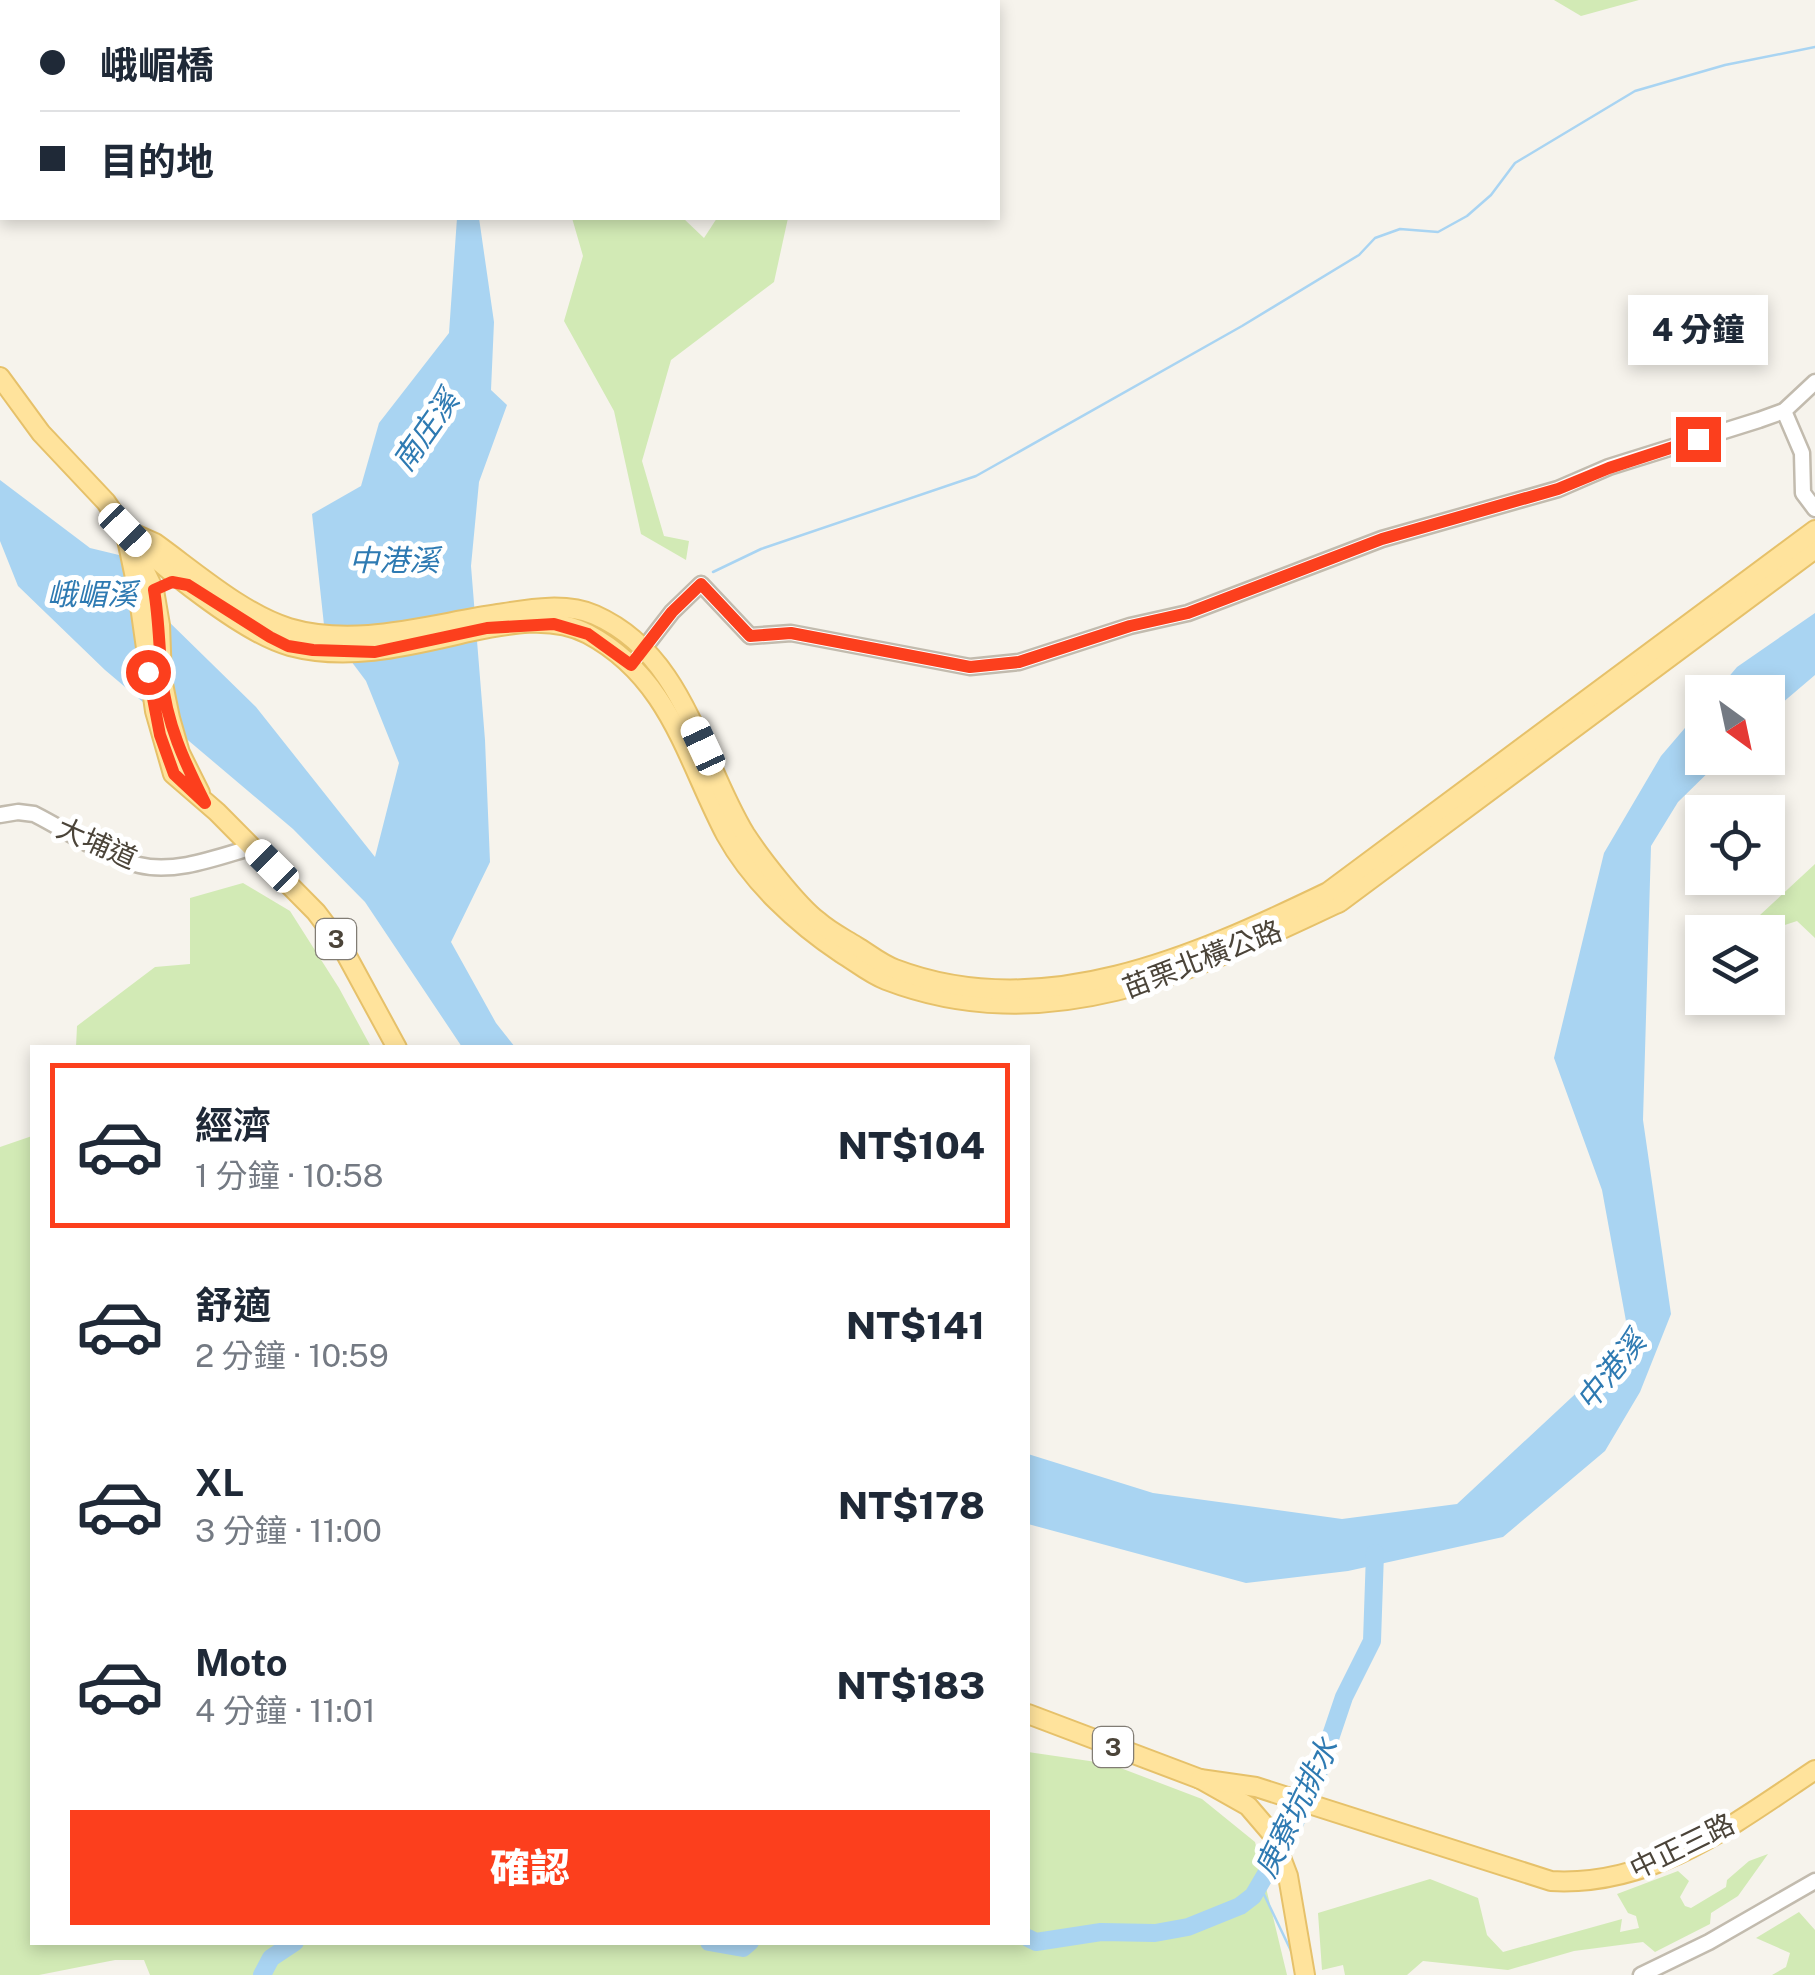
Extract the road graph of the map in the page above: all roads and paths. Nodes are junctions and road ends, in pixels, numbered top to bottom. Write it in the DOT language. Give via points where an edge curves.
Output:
graph roads {
  1 [pos="0,377"];
  2 [pos="1815,382"];
  3 [pos="1784,411"];
  4 [pos="1815,509"];
  5 [pos="125,530"];
  6 [pos="1815,530"];
  7 [pos="1815,550"];
  8 [pos="188,585"];
  9 [pos="154,590"];
  10 [pos="288,636"];
  11 [pos="645,650"];
  12 [pos="631,665"];
  13 [pos="181,772"];
  14 [pos="0,815"];
  15 [pos="252,846"];
  16 [pos="395,1045"];
  17 [pos="1030,1715"];
  18 [pos="1815,1770"];
  19 [pos="1206,1782"];
  20 [pos="1291,1805"];
  21 [pos="1273,1837"];
  22 [pos="1815,1881"];
  23 [pos="1304,1975"];
  24 [pos="1642,1975"];
  1 -- 5 [label="main road, 3"];
  2 -- 3 [label="street"];
  3 -- 4 [label="street" via="1802,453 1803,493"];
  3 -- 11 [label="street" via="1558,489 1382,539 1188,613 1019,662 970,667 791,633 750,636 701,584"];
  5 -- 8 [label="main road"];
  5 -- 9 [label="main road, 3"];
  5 -- 10 [label="main road" via="155,543"];
  5 -- 13 [label="main road, 3" via="155,711"];
  6 -- 11 [label="main road, 苗栗北橫公路" via="1328,892 1249,930 1123,976 1042,990 967,988 892,968 816,920 746,835 676,687"];
  7 -- 12 [label="main road, 苗栗北橫公路" via="1340,902 1130,990 1042,1005 961,1002 883,979 809,932 728,838 658,694"];
  8 -- 9 [label="main road" via="172,582"];
  8 -- 10 [label="main road" via="249,626"];
  9 -- 13 [label="main road, 3"];
  10 -- 11 [label="main road, 苗栗北橫公路" via="383,634 557,608 588,612"];
  10 -- 12 [label="main road, 苗栗北橫公路" via="313,650 375,652 487,628 554,624 588,634"];
  11 -- 12 [label="street"];
  13 -- 15 [label="main road, 3"];
  14 -- 15 [label="street, 大埔道" via="34,814 140,866 196,862"];
  15 -- 16 [label="main road, 3" via="341,946"];
  17 -- 19 [label="main road, 3"];
  18 -- 20 [label="main road, 中正三路" via="1696,1845 1606,1880 1551,1881"];
  19 -- 20 [label="main road"];
  19 -- 21 [label="main road, 3" via="1248,1806"];
  20 -- 21 [label="main road" via="1274,1818"];
  21 -- 23 [label="main road, 3" via="1288,1876"];
  22 -- 24 [label="street"];
}
